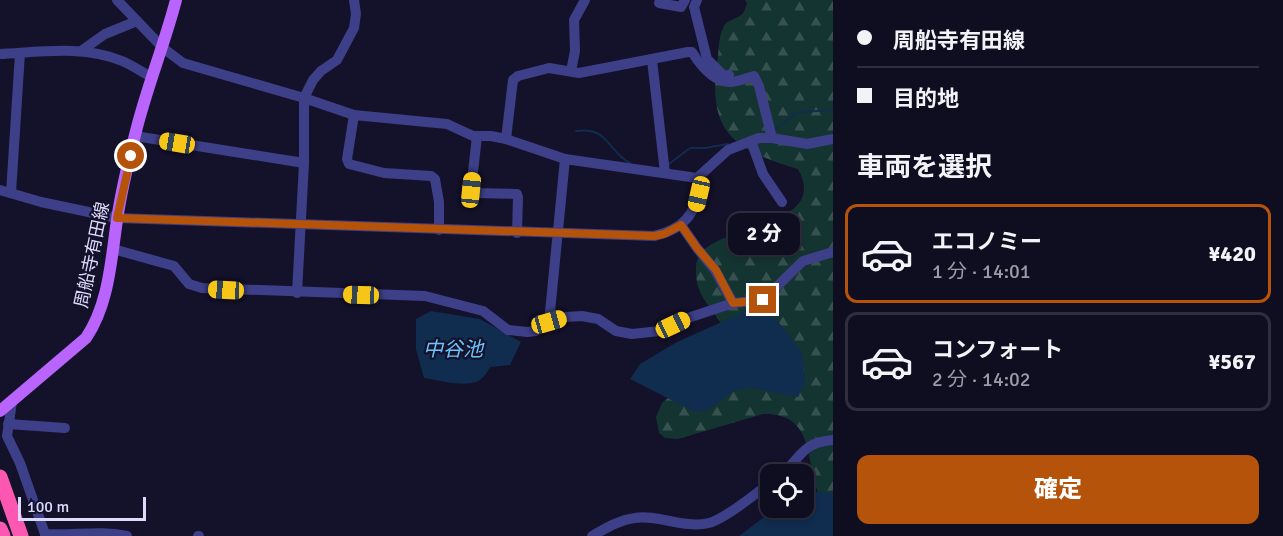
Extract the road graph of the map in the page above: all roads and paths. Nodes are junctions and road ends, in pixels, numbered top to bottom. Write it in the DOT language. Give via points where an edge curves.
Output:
graph roads {
  1 [pos="117,0"];
  2 [pos="177,0"];
  3 [pos="354,0"];
  4 [pos="585,0"];
  5 [pos="685,0"];
  6 [pos="697,0"];
  7 [pos="656,1"];
  8 [pos="137,21"];
  9 [pos="163,48"];
  10 [pos="81,51"];
  11 [pos="20,53"];
  12 [pos="0,54"];
  13 [pos="651,60"];
  14 [pos="571,71"];
  15 [pos="754,76"];
  16 [pos="151,77"];
  17 [pos="304,98"];
  18 [pos="354,115"];
  19 [pos="135,136"];
  20 [pos="477,136"];
  21 [pos="772,138"];
  22 [pos="506,139"];
  23 [pos="833,139"];
  24 [pos="752,141"];
  25 [pos="565,159"];
  26 [pos="304,163"];
  27 [pos="665,173"];
  28 [pos="697,178"];
  29 [pos="5,192"];
  30 [pos="782,202"];
  31 [pos="117,218"];
  32 [pos="301,225"];
  33 [pos="681,225"];
  34 [pos="439,230"];
  35 [pos="517,233"];
  36 [pos="557,234"];
  37 [pos="113,249"];
  38 [pos="833,252"];
  39 [pos="297,293"];
  40 [pos="733,303"];
  41 [pos="549,322"];
  42 [pos="12,402"];
  43 [pos="0,411"];
  44 [pos="8,424"];
  45 [pos="65,428"];
  46 [pos="833,440"];
  47 [pos="790,464"];
  48 [pos="0,477"];
  49 [pos="760,490"];
  50 [pos="0,495"];
  51 [pos="0,529"];
  52 [pos="3,536"];
  53 [pos="15,536"];
  54 [pos="21,536"];
  55 [pos="58,536"];
  56 [pos="127,536"];
  57 [pos="592,536"];
  1 -- 8 [label="street"];
  2 -- 9 [label="main road, 周船寺有田線"];
  3 -- 17 [label="street" via="354,28 338,60 321,71"];
  4 -- 14 [label="street" via="574,20"];
  5 -- 7 [label="street" via="681,7"];
  6 -- 15 [label="street" via="694,7 707,59 724,76"];
  8 -- 9 [label="street"];
  8 -- 10 [label="street" via="105,34"];
  9 -- 16 [label="main road, 周船寺有田線"];
  9 -- 17 [label="street" via="183,63"];
  10 -- 11 [label="street"];
  10 -- 16 [label="street" via="124,61"];
  11 -- 12 [label="street"];
  11 -- 29 [label="street"];
  13 -- 14 [label="street" via="579,73"];
  13 -- 15 [label="street" via="692,52 703,69 722,80"];
  13 -- 27 [label="street"];
  14 -- 22 [label="street" via="549,69 513,80"];
  15 -- 21 [label="street"];
  16 -- 19 [label="main road, 周船寺有田線"];
  17 -- 18 [label="street"];
  17 -- 26 [label="street"];
  18 -- 20 [label="street" via="447,124"];
  18 -- 34 [label="street" via="348,164 384,173 435,178"];
  19 -- 26 [label="street"];
  19 -- 31 [label="main road, 周船寺有田線"];
  20 -- 22 [label="street"];
  20 -- 35 [label="street" via="471,190 517,194"];
  21 -- 23 [label="street" via="807,144"];
  21 -- 24 [label="street"];
  22 -- 25 [label="street"];
  24 -- 28 [label="street" via="728,150"];
  24 -- 30 [label="street" via="764,174"];
  25 -- 27 [label="street"];
  25 -- 36 [label="street"];
  26 -- 32 [label="street"];
  27 -- 28 [label="street"];
  28 -- 33 [label="street" via="696,206"];
  29 -- 31 [label="street"];
  31 -- 32 [label="street"];
  31 -- 37 [label="main road, 周船寺有田線"];
  32 -- 34 [label="street"];
  32 -- 39 [label="street"];
  33 -- 36 [label="street" via="654,236"];
  33 -- 40 [label="street" via="716,270"];
  34 -- 35 [label="street"];
  35 -- 36 [label="street"];
  36 -- 41 [label="street"];
  37 -- 39 [label="street" via="174,266 194,287"];
  37 -- 42 [label="main road, 周船寺有田線" via="96,324 86,338"];
  38 -- 40 [label="street" via="803,261 763,300"];
  39 -- 41 [label="street" via="425,296 483,311 508,330 537,331"];
  40 -- 41 [label="street" via="660,331 632,334 582,316"];
  42 -- 43 [label="main road, 周船寺有田線"];
  42 -- 44 [label="street"];
  44 -- 45 [label="street"];
  44 -- 55 [label="street" via="7,436 45,534"];
  46 -- 47 [label="street" via="803,449"];
  48 -- 54 [label="highway"];
  49 -- 57 [label="street" via="709,523 636,517 611,524"];
  50 -- 53 [label="highway"];
  51 -- 52 [label="highway"];
  55 -- 56 [label="street" via="99,532"];
}
